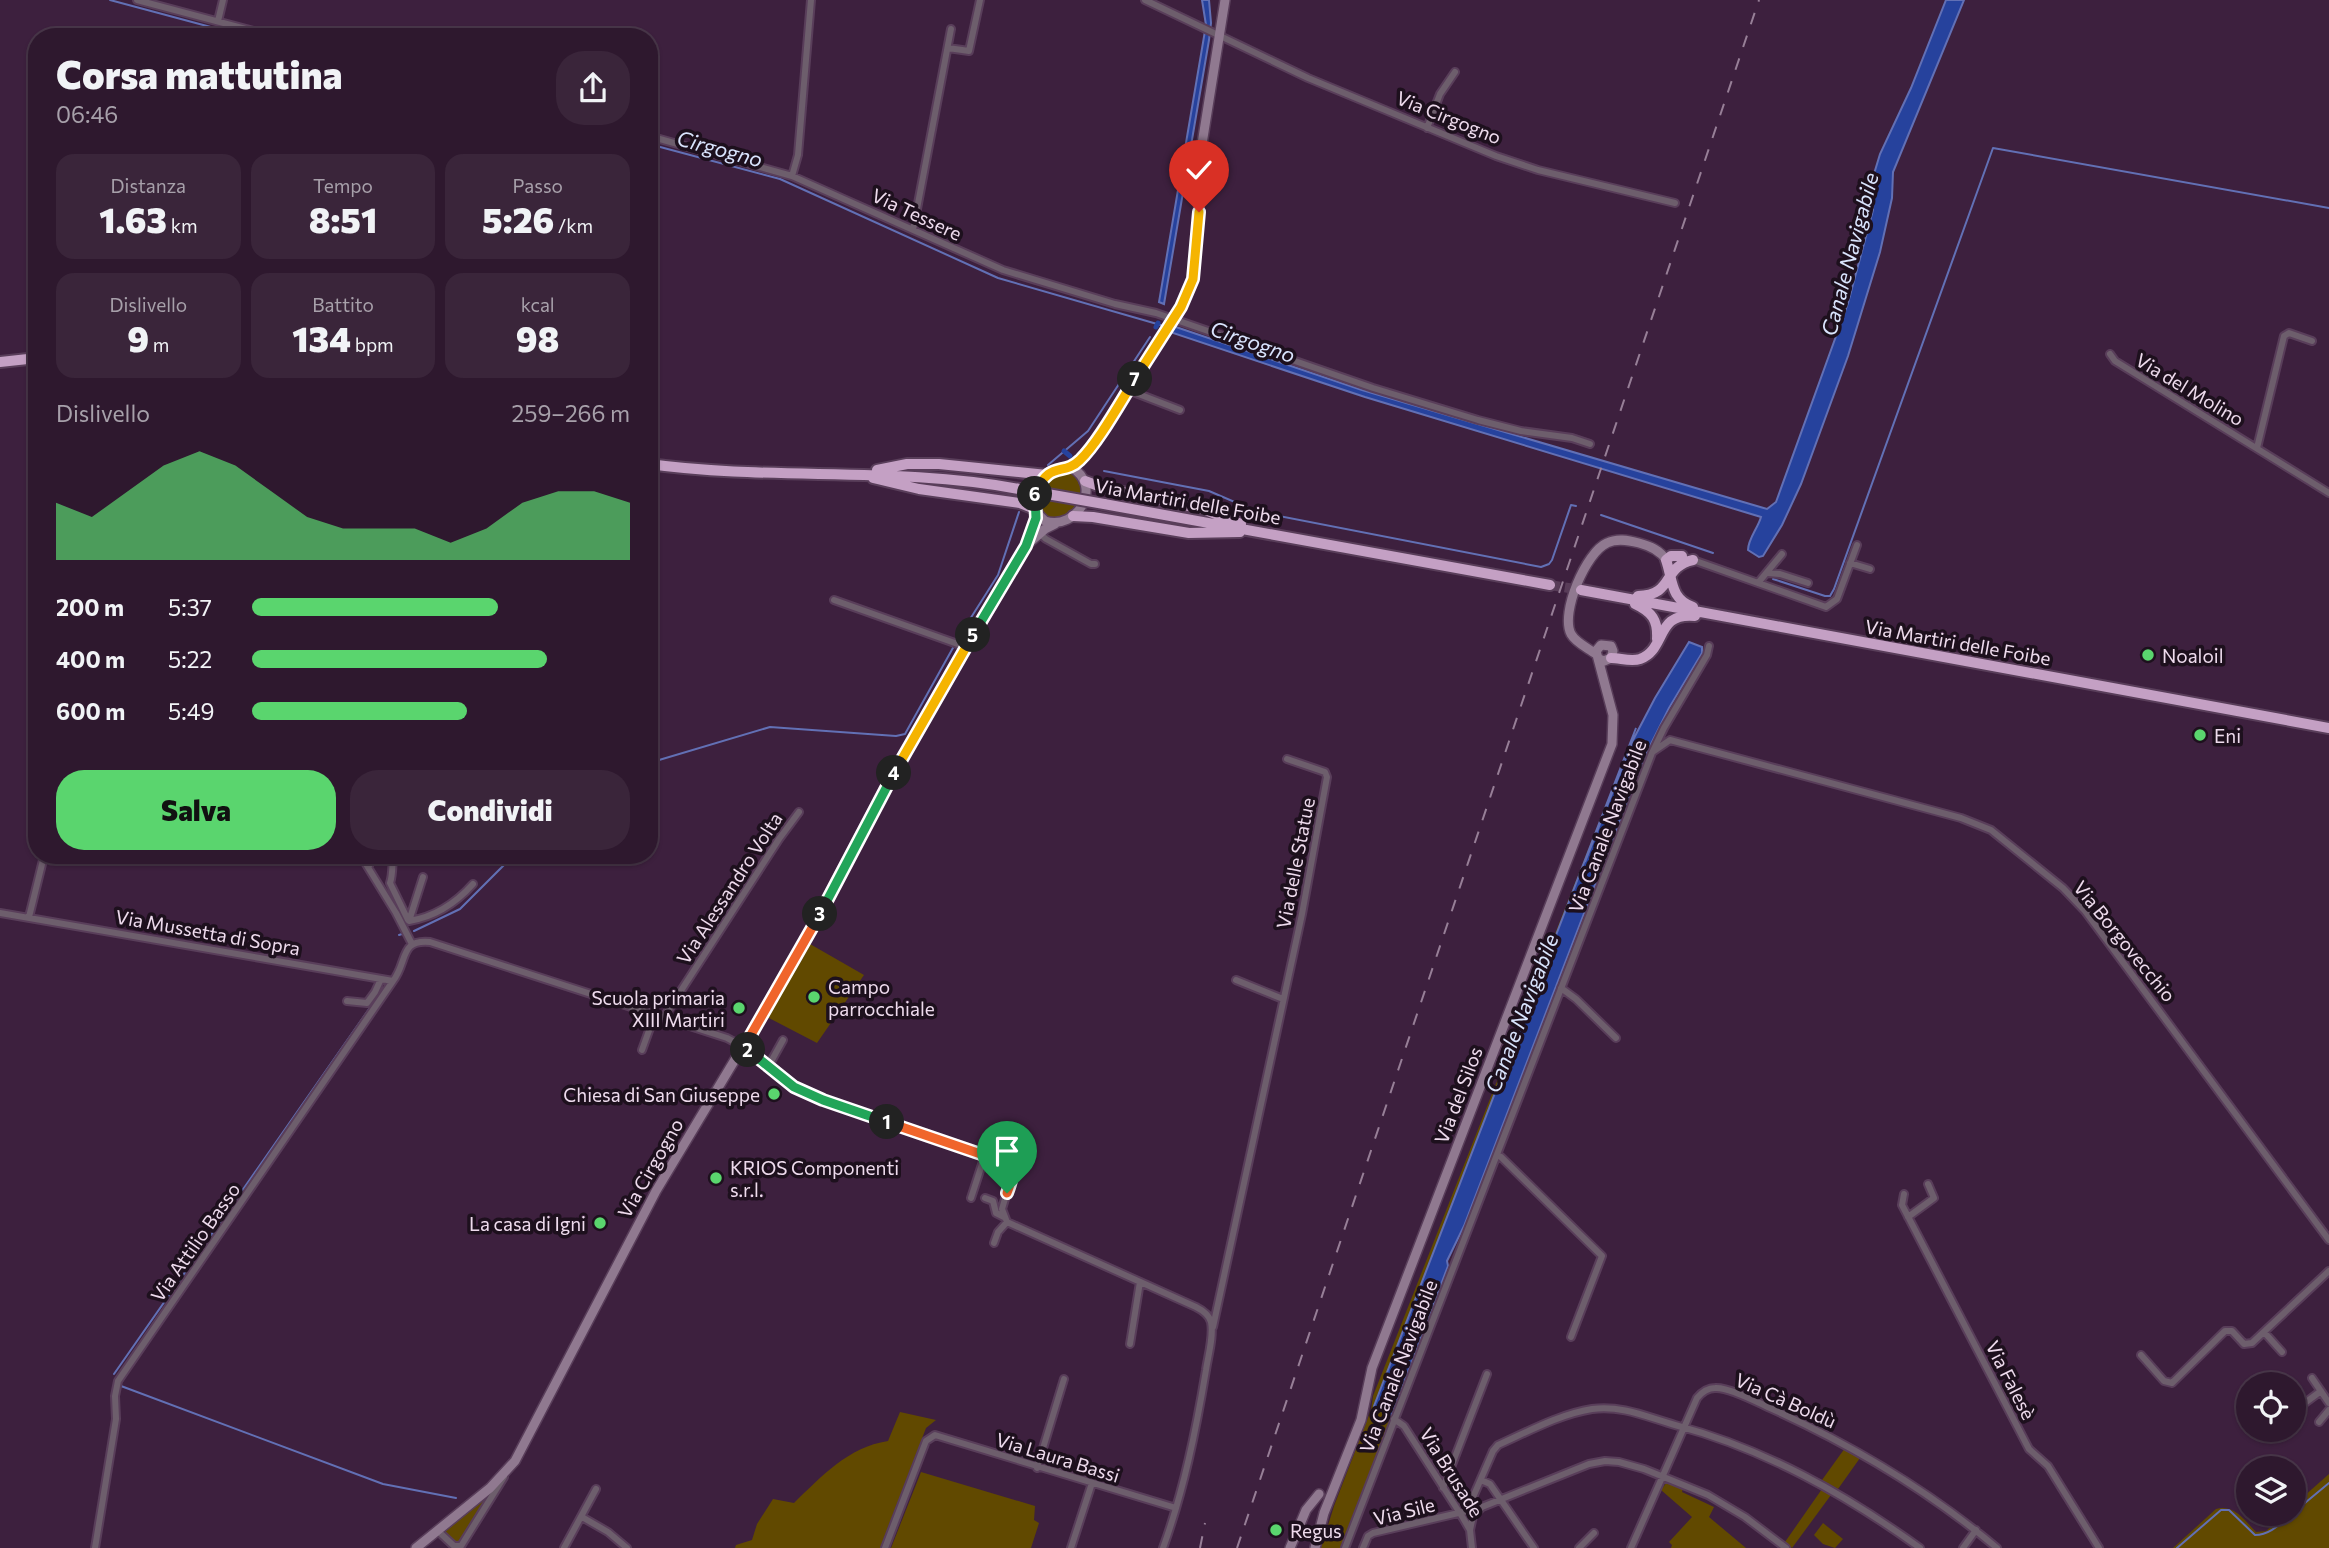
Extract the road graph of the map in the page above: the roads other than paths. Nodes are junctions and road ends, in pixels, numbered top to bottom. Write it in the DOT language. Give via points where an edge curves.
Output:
graph roads {
  1 [pos="137,0"];
  2 [pos="223,0"];
  3 [pos="811,0"];
  4 [pos="980,0"];
  5 [pos="1145,0"];
  6 [pos="1225,0"];
  7 [pos="218,21"];
  8 [pos="243,28"];
  9 [pos="951,29"];
  10 [pos="1217,33"];
  11 [pos="948,48"];
  12 [pos="1455,72"];
  13 [pos="1427,128"];
  14 [pos="658,139"];
  15 [pos="792,176"];
  16 [pos="1675,203"];
  17 [pos="913,230"];
  18 [pos="1173,319"];
  19 [pos="2312,341"];
  20 [pos="2110,354"];
  21 [pos="28,359"];
  22 [pos="0,362"];
  23 [pos="1128,390"];
  24 [pos="1180,410"];
  25 [pos="1590,444"];
  26 [pos="2257,448"];
  27 [pos="1086,454"];
  28 [pos="658,465"];
  29 [pos="1071,467"];
  30 [pos="857,474"];
  31 [pos="1047,475"];
  32 [pos="1084,479"];
  33 [pos="2329,493"];
  34 [pos="1035,509"];
  35 [pos="1073,516"];
  36 [pos="1058,524"];
  37 [pos="1037,529"];
  38 [pos="1256,532"];
  39 [pos="1857,545"];
  40 [pos="1651,547"];
  41 [pos="1782,554"];
  42 [pos="1682,556"];
  43 [pos="1666,560"];
  44 [pos="1693,560"];
  45 [pos="1850,562"];
  46 [pos="1095,564"];
  47 [pos="1870,569"];
  48 [pos="1768,573"];
  49 [pos="1670,574"];
  50 [pos="1758,583"];
  51 [pos="1808,583"];
  52 [pos="1550,585"];
  53 [pos="1581,590"];
  54 [pos="1617,597"];
  55 [pos="834,600"];
  56 [pos="1719,615"];
  57 [pos="1657,642"];
  58 [pos="1709,646"];
  59 [pos="966,647"];
  60 [pos="1605,654"];
  61 [pos="2329,728"];
  62 [pos="1663,729"];
  63 [pos="1670,740"];
  64 [pos="1652,753"];
  65 [pos="1287,759"];
  66 [pos="799,812"];
  67 [pos="42,864"];
  68 [pos="392,864"];
  69 [pos="369,866"];
  70 [pos="423,877"];
  71 [pos="473,884"];
  72 [pos="0,912"];
  73 [pos="29,917"];
  74 [pos="406,923"];
  75 [pos="412,944"];
  76 [pos="381,979"];
  77 [pos="1236,980"];
  78 [pos="393,981"];
  79 [pos="1561,988"];
  80 [pos="1283,999"];
  81 [pos="347,1001"];
  82 [pos="655,1014"];
  83 [pos="664,1017"];
  84 [pos="1616,1038"];
  85 [pos="783,1040"];
  86 [pos="744,1047"];
  87 [pos="642,1050"];
  88 [pos="768,1067"];
  89 [pos="1009,1132"];
  90 [pos="1502,1141"];
  91 [pos="985,1155"];
  92 [pos="1501,1157"];
  93 [pos="998,1159"];
  94 [pos="1928,1184"];
  95 [pos="1904,1194"];
  96 [pos="1481,1196"];
  97 [pos="971,1198"];
  98 [pos="985,1198"];
  99 [pos="1893,1201"];
  100 [pos="1902,1205"];
  101 [pos="1908,1217"];
  102 [pos="1006,1220"];
  103 [pos="2329,1240"];
  104 [pos="994,1244"];
  105 [pos="2329,1270"];
  106 [pos="1140,1282"];
  107 [pos="1212,1332"];
  108 [pos="2264,1332"];
  109 [pos="1571,1337"];
  110 [pos="1130,1344"];
  111 [pos="2282,1352"];
  112 [pos="2141,1355"];
  113 [pos="1487,1374"];
  114 [pos="2312,1378"];
  115 [pos="1064,1379"];
  116 [pos="2321,1391"];
  117 [pos="2306,1402"];
  118 [pos="2329,1403"];
  119 [pos="2329,1410"];
  120 [pos="1394,1419"];
  121 [pos="2319,1422"];
  122 [pos="1684,1427"];
  123 [pos="1037,1468"];
  124 [pos="506,1472"];
  125 [pos="1663,1476"];
  126 [pos="1481,1480"];
  127 [pos="1092,1483"];
  128 [pos="1443,1488"];
  129 [pos="596,1489"];
  130 [pos="1319,1494"];
  131 [pos="1474,1498"];
  132 [pos="1502,1501"];
  133 [pos="1176,1508"];
  134 [pos="1480,1508"];
  135 [pos="1460,1513"];
  136 [pos="582,1517"];
  137 [pos="1301,1520"];
  138 [pos="1320,1527"];
  139 [pos="1470,1530"];
  140 [pos="1976,1530"];
  141 [pos="438,1531"];
  142 [pos="1594,1533"];
  143 [pos="445,1539"];
  144 [pos="460,1546"];
  145 [pos="95,1548"];
  146 [pos="416,1548"];
  147 [pos="445,1548"];
  148 [pos="564,1548"];
  149 [pos="627,1548"];
  150 [pos="885,1548"];
  151 [pos="1071,1548"];
  152 [pos="1163,1548"];
  153 [pos="1290,1548"];
  154 [pos="1315,1548"];
  155 [pos="1345,1548"];
  156 [pos="1363,1548"];
  157 [pos="1472,1548"];
  158 [pos="1534,1548"];
  159 [pos="1579,1548"];
  160 [pos="1631,1548"];
  161 [pos="1786,1548"];
  162 [pos="1920,1548"];
  163 [pos="1963,1548"];
  164 [pos="1997,1548"];
  165 [pos="2099,1548"];
  1 -- 7 [label="street"];
  2 -- 7 [label="street"];
  3 -- 15 [label="street" via="798,155"];
  4 -- 11 [label="street" via="970,51"];
  5 -- 10 [label="street, Via Cirgogno"];
  6 -- 10 [label="street"];
  7 -- 8 [label="street"];
  9 -- 11 [label="street"];
  10 -- 13 [label="street, Via Cirgogno"];
  10 -- 18 [label="street" via="1202,144 1194,270"];
  11 -- 17 [label="street"];
  12 -- 13 [label="street" via="1440,94"];
  13 -- 16 [label="street, Via Cirgogno" via="1519,164"];
  14 -- 15 [label="street, Via Tessere"];
  15 -- 17 [label="street, Via Tessere"];
  17 -- 18 [label="street, Via Tessere" via="1003,270"];
  18 -- 23 [label="street"];
  18 -- 25 [label="street, Via Tessere" via="1386,392 1521,431"];
  19 -- 26 [label="street, Via del Molino" via="2289,333 2284,336"];
  20 -- 26 [label="street, Via del Molino"];
  21 -- 22 [label="highway"];
  23 -- 24 [label="street"];
  23 -- 27 [label="street"];
  26 -- 33 [label="street, Via del Molino"];
  27 -- 29 [label="street"];
  27 -- 32 [label="street"];
  28 -- 30 [label="highway, Via Martiri delle Foibe"];
  29 -- 31 [label="street"];
  29 -- 32 [label="street"];
  30 -- 31 [label="highway" via="928,463"];
  30 -- 34 [label="highway"];
  30 -- 38 [label="highway, Via Martiri delle Foibe, bridge" via="939,477"];
  31 -- 34 [label="street" via="1034,494"];
  32 -- 35 [label="street" via="1085,498"];
  32 -- 38 [label="highway" via="1104,488 1219,513"];
  34 -- 36 [label="street" via="1045,521"];
  34 -- 37 [label="street, Via Cirgogno"];
  35 -- 36 [label="street"];
  35 -- 38 [label="highway" via="1189,533"];
  36 -- 37 [label="street"];
  37 -- 46 [label="street"];
  37 -- 59 [label="street, Via Cirgogno"];
  38 -- 52 [label="highway, Via Martiri delle Foibe"];
  39 -- 45 [label="street"];
  40 -- 42 [label="street"];
  40 -- 43 [label="street"];
  40 -- 60 [label="street" via="1624,540 1607,542 1592,553 1578,583 1567,624 1581,644"];
  41 -- 48 [label="street"];
  42 -- 43 [label="highway"];
  42 -- 44 [label="street"];
  43 -- 44 [label="street"];
  43 -- 49 [label="highway"];
  44 -- 49 [label="highway"];
  44 -- 50 [label="street"];
  45 -- 47 [label="street"];
  45 -- 50 [label="street" via="1837,599 1826,607"];
  48 -- 50 [label="street"];
  48 -- 51 [label="street"];
  49 -- 54 [label="highway" via="1656,593"];
  49 -- 56 [label="highway" via="1678,599"];
  53 -- 54 [label="highway, Via Martiri delle Foibe"];
  54 -- 56 [label="highway, Via Martiri delle Foibe"];
  54 -- 57 [label="highway" via="1651,612"];
  55 -- 59 [label="street"];
  56 -- 57 [label="highway" via="1676,618 1665,626"];
  56 -- 61 [label="highway, Via Martiri delle Foibe"];
  57 -- 60 [label="highway" via="1640,659"];
  58 -- 62 [label="street, Via Canale Navigabile"];
  59 -- 86 [label="street, Via Cirgogno"];
  60 -- 138 [label="street, Via del Silos" via="1603,674 1613,715 1612,744 1372,1368 1361,1420"];
  62 -- 63 [label="street"];
  62 -- 64 [label="street, Via Canale Navigabile"];
  63 -- 64 [label="street"];
  63 -- 103 [label="street, Via Borgovecchio" via="1991,830 2085,911"];
  64 -- 79 [label="street, Via Canale Navigabile"];
  65 -- 80 [label="street, Via delle Statue" via="1325,772 1327,777"];
  66 -- 83 [label="street, Via Alessandro Volta"];
  67 -- 73 [label="street"];
  68 -- 74 [label="street" via="390,883"];
  69 -- 74 [label="street"];
  70 -- 74 [label="street"];
  71 -- 74 [label="street" via="451,904"];
  72 -- 73 [label="street, Via Mussetta di Sopra"];
  73 -- 76 [label="street, Via Mussetta di Sopra"];
  74 -- 75 [label="street"];
  75 -- 78 [label="street"];
  75 -- 82 [label="street" via="430,942"];
  76 -- 78 [label="street, Via Mussetta di Sopra"];
  76 -- 81 [label="street" via="367,1003"];
  77 -- 80 [label="street"];
  78 -- 145 [label="street, Via Attilio Basso" via="118,1381"];
  79 -- 84 [label="street"];
  79 -- 90 [label="street, Via Canale Navigabile"];
  80 -- 107 [label="street, Via delle Statue"];
  82 -- 83 [label="street"];
  82 -- 87 [label="street"];
  83 -- 86 [label="street"];
  85 -- 88 [label="street"];
  86 -- 88 [label="street"];
  86 -- 124 [label="street, Via Cirgogno" via="656,1191"];
  88 -- 91 [label="street" via="794,1087 823,1100"];
  89 -- 93 [label="street"];
  90 -- 92 [label="street, Via Canale Navigabile"];
  90 -- 96 [label="street, Via Canale Navigabile"];
  91 -- 93 [label="street"];
  91 -- 97 [label="street"];
  92 -- 96 [label="street, Via Canale Navigabile"];
  92 -- 109 [label="street" via="1602,1256"];
  93 -- 102 [label="street" via="1013,1175 1002,1209"];
  94 -- 101 [label="street" via="1934,1198"];
  95 -- 100 [label="street"];
  96 -- 120 [label="street, Via Canale Navigabile"];
  98 -- 102 [label="street" via="993,1201 996,1213"];
  99 -- 100 [label="street"];
  100 -- 101 [label="street, Via Falesè"];
  101 -- 165 [label="street, Via Falesè" via="2029,1449 2048,1466"];
  102 -- 104 [label="street"];
  102 -- 106 [label="street"];
  105 -- 108 [label="street"];
  106 -- 107 [label="street" via="1203,1311"];
  106 -- 110 [label="street"];
  107 -- 133 [label="street"];
  108 -- 111 [label="street"];
  108 -- 112 [label="street" via="2247,1345 2232,1331 2225,1331 2172,1383 2164,1381"];
  113 -- 128 [label="street"];
  114 -- 116 [label="street"];
  115 -- 123 [label="street"];
  116 -- 117 [label="street"];
  116 -- 118 [label="street"];
  119 -- 121 [label="street"];
  120 -- 128 [label="street, Via Brusade" via="1404,1426"];
  120 -- 155 [label="street, Via Canale Navigabile"];
  122 -- 125 [label="street, Via Cà Boldù"];
  122 -- 126 [label="street" via="1622,1409 1580,1412 1496,1447"];
  122 -- 140 [label="street, Via Cà Boldù" via="1700,1395 1721,1388 1855,1449"];
  122 -- 162 [label="street" via="1758,1453 1821,1484"];
  123 -- 127 [label="street, Via Laura Bassi"];
  123 -- 150 [label="street, Via Laura Bassi" via="930,1436"];
  124 -- 141 [label="street, Via Cirgogno"];
  124 -- 144 [label="street"];
  125 -- 132 [label="street" via="1628,1464 1598,1462"];
  125 -- 160 [label="street, Via Cà Boldù"];
  125 -- 161 [label="street" via="1724,1504"];
  126 -- 131 [label="street"];
  126 -- 132 [label="street" via="1490,1484"];
  127 -- 133 [label="street, Via Laura Bassi"];
  127 -- 151 [label="street"];
  128 -- 135 [label="street, Via Brusade"];
  129 -- 136 [label="street"];
  130 -- 137 [label="street"];
  131 -- 134 [label="street"];
  131 -- 135 [label="street" via="1468,1511"];
  132 -- 134 [label="street"];
  132 -- 158 [label="street"];
  133 -- 152 [label="street"];
  134 -- 139 [label="street" via="1472,1516"];
  135 -- 139 [label="street, Via Brusade"];
  135 -- 156 [label="street, Via Sile" via="1373,1532"];
  136 -- 148 [label="street"];
  136 -- 149 [label="street"];
  137 -- 138 [label="street"];
  137 -- 153 [label="street"];
  138 -- 154 [label="street, Via del Silos"];
  139 -- 157 [label="street, Via Brusade"];
  140 -- 163 [label="street"];
  140 -- 164 [label="street, Via Cà Boldù"];
  141 -- 143 [label="street"];
  141 -- 146 [label="street, Via Cirgogno"];
  142 -- 159 [label="street"];
  143 -- 144 [label="street"];
  143 -- 147 [label="street"];
}
